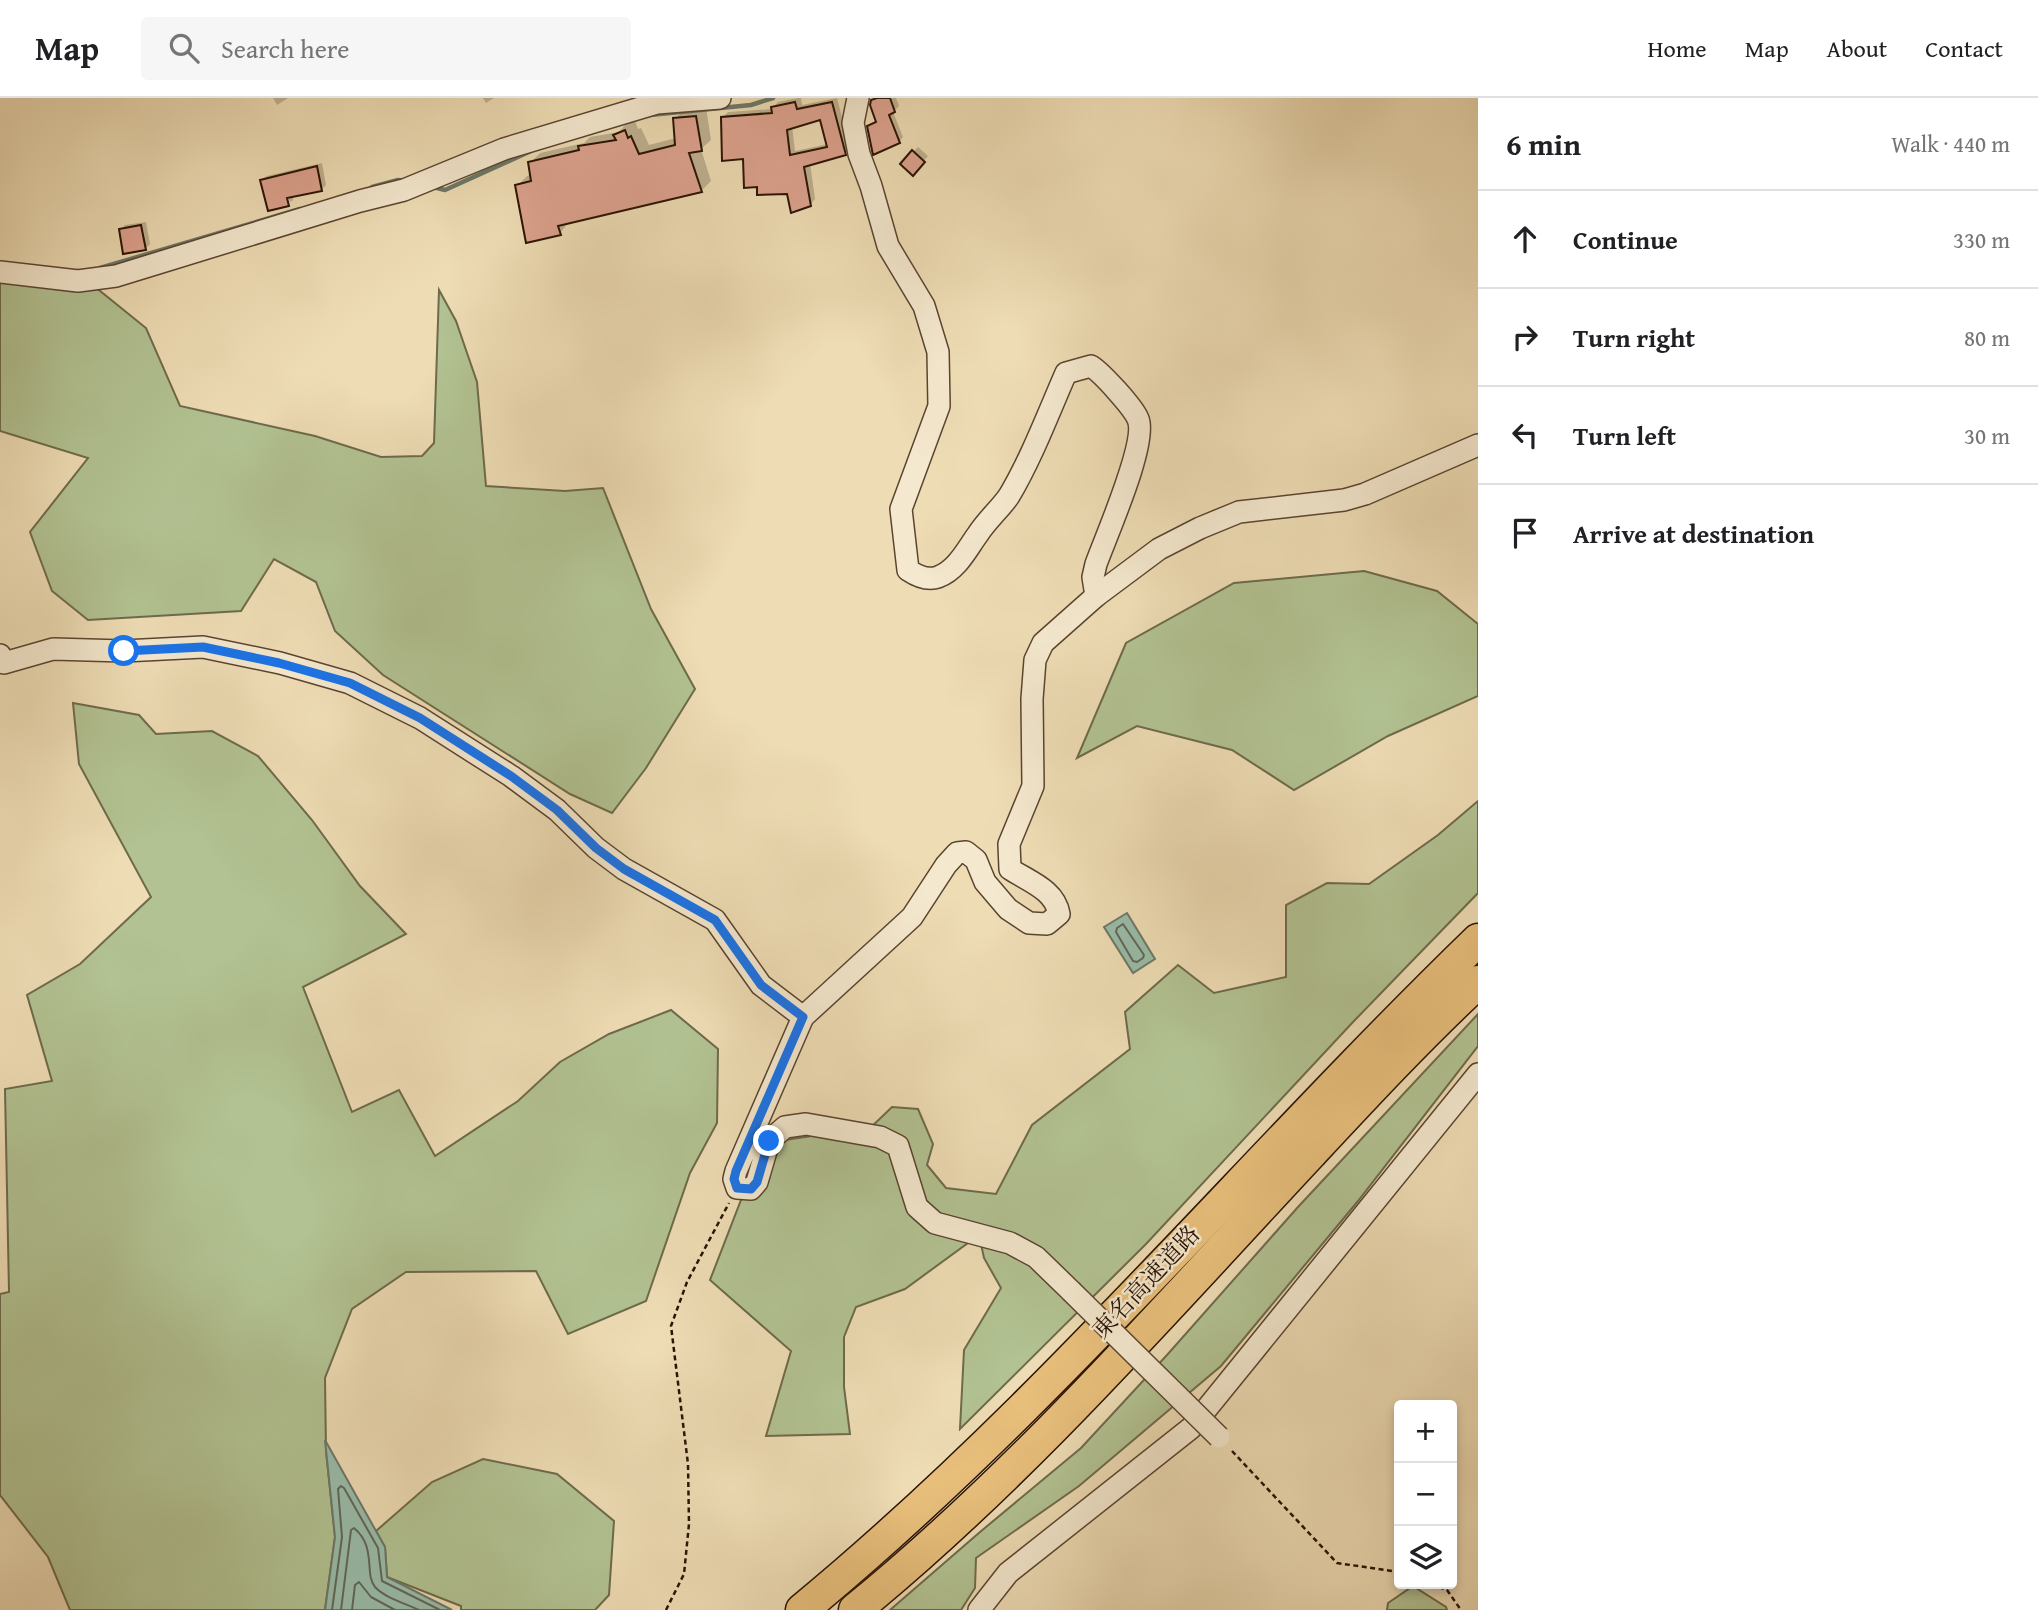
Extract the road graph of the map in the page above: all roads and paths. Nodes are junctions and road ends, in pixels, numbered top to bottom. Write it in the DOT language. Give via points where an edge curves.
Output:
graph roads {
  1 [pos="720,98"];
  2 [pos="858,98"];
  3 [pos="0,272"];
  4 [pos="1478,445"];
  5 [pos="1096,596"];
  6 [pos="0,655"];
  7 [pos="1478,940"];
  8 [pos="1478,982"];
  9 [pos="803,1017"];
  10 [pos="1478,1074"];
  11 [pos="737,1188"];
  12 [pos="1219,1437"];
  13 [pos="1394,1571"];
  14 [pos="1444,1589"];
  15 [pos="666,1610"];
  16 [pos="802,1610"];
  17 [pos="855,1610"];
  18 [pos="979,1610"];
  19 [pos="1461,1610"];
  1 -- 3 [label="street" via="657,103 504,149 404,190 116,276 78,281"];
  2 -- 5 [label="street" via="853,123 859,155 888,246 924,306 938,352 939,406 901,509 908,570 920,578 948,572 1008,497 1066,373 1091,366 1101,372 1138,419 1139,435 1096,564"];
  4 -- 5 [label="street" via="1355,497 1239,512 1159,549"];
  5 -- 9 [label="street" via="1043,643 1035,660 1033,786 1009,844 1010,869 1049,894 1059,914 1047,924 1028,923 1008,909 985,882 976,860 966,852 957,853 912,917"];
  6 -- 9 [label="street" via="4,663 53,649 203,647 350,683 420,718 511,776 624,869 715,920 761,985"];
  7 -- 16 [label="highway, 東名高速道路" via="950,1480"];
  8 -- 17 [label="highway, 東名高速道路" via="1385,1074 1045,1434 966,1512"];
  9 -- 11 [label="street" via="736,1171"];
  10 -- 18 [label="street" via="1191,1428 1008,1573"];
  11 -- 12 [label="street, bridge" via="751,1189 757,1182 769,1141 785,1127 806,1124 880,1137 898,1146 917,1207 935,1223 1010,1243 1035,1256"];
  11 -- 15 [label="path" via="687,1282 671,1326 688,1464 690,1524 684,1574"];
  12 -- 13 [label="path" via="1337,1563"];
  14 -- 19 [label="path"];
}
